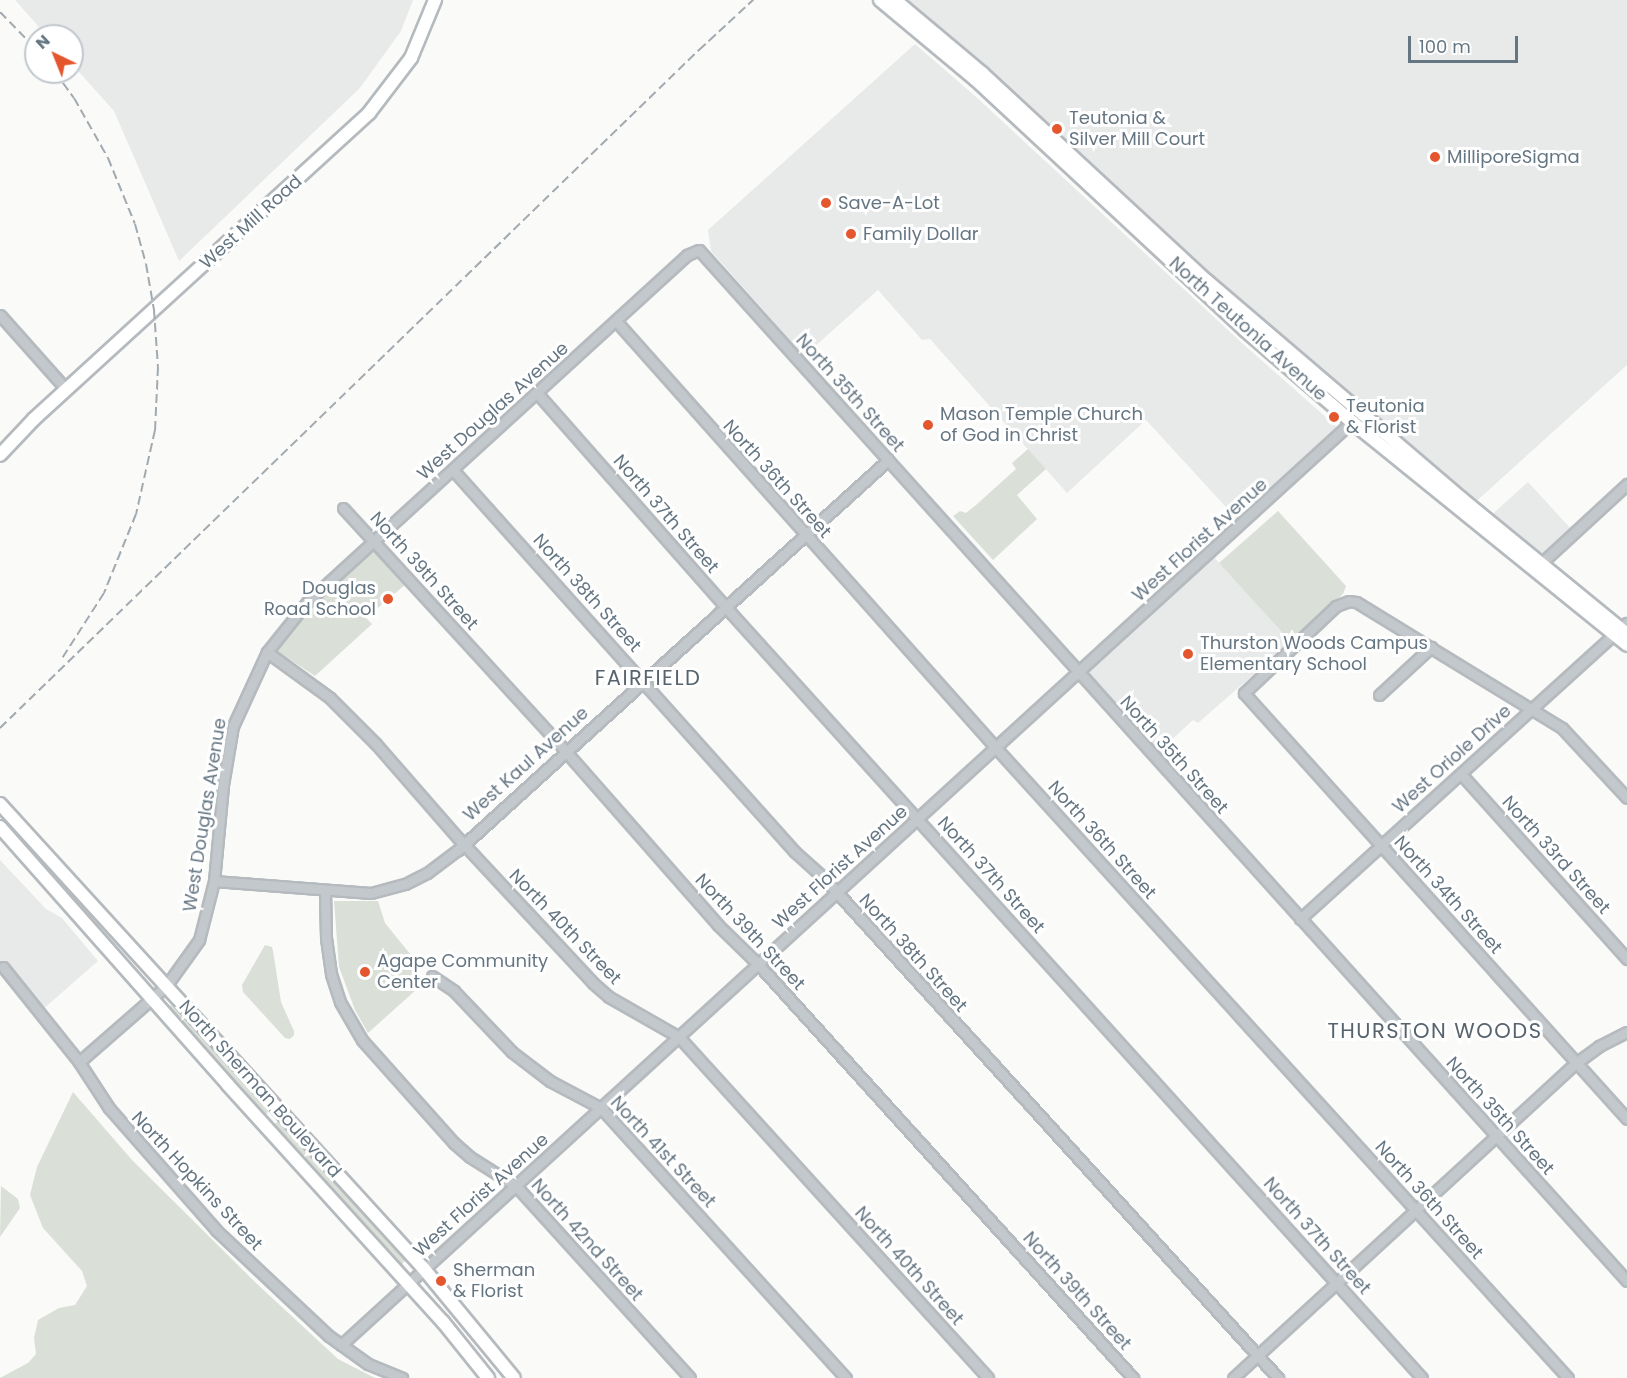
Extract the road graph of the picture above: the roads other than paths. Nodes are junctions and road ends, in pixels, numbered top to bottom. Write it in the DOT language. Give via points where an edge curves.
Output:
graph roads {
  1 [pos="435,0"];
  2 [pos="880,0"];
  3 [pos="895,0"];
  4 [pos="699,250"];
  5 [pos="0,315"];
  6 [pos="616,321"];
  7 [pos="66,389"];
  8 [pos="537,393"];
  9 [pos="1357,417"];
  10 [pos="34,419"];
  11 [pos="0,444"];
  12 [pos="0,455"];
  13 [pos="888,460"];
  14 [pos="453,470"];
  15 [pos="1627,484"];
  16 [pos="343,508"];
  17 [pos="804,534"];
  18 [pos="375,540"];
  19 [pos="1538,566"];
  20 [pos="725,606"];
  21 [pos="1622,630"];
  22 [pos="1627,645"];
  23 [pos="1431,646"];
  24 [pos="267,652"];
  25 [pos="1078,673"];
  26 [pos="643,680"];
  27 [pos="1379,695"];
  28 [pos="1532,709"];
  29 [pos="996,748"];
  30 [pos="566,752"];
  31 [pos="1461,774"];
  32 [pos="1627,798"];
  33 [pos="0,804"];
  34 [pos="918,819"];
  35 [pos="0,827"];
  36 [pos="464,844"];
  37 [pos="1382,845"];
  38 [pos="214,881"];
  39 [pos="325,890"];
  40 [pos="837,893"];
  41 [pos="1300,919"];
  42 [pos="1627,958"];
  43 [pos="758,964"];
  44 [pos="3,967"];
  45 [pos="432,976"];
  46 [pos="166,986"];
  47 [pos="151,998"];
  48 [pos="1627,1032"];
  49 [pos="679,1037"];
  50 [pos="79,1062"];
  51 [pos="1576,1063"];
  52 [pos="601,1108"];
  53 [pos="1627,1119"];
  54 [pos="1496,1137"];
  55 [pos="516,1186"];
  56 [pos="1416,1211"];
  57 [pos="424,1269"];
  58 [pos="1627,1281"];
  59 [pos="1336,1283"];
  60 [pos="408,1284"];
  61 [pos="341,1345"];
  62 [pos="1257,1355"];
  63 [pos="402,1378"];
  64 [pos="488,1378"];
  65 [pos="514,1378"];
  66 [pos="690,1378"];
  67 [pos="846,1378"];
  68 [pos="988,1378"];
  69 [pos="1133,1378"];
  70 [pos="1233,1378"];
  71 [pos="1278,1378"];
  72 [pos="1422,1378"];
  73 [pos="1568,1378"];
  1 -- 7 [label="main road, West Mill Road" via="411,58 369,113"];
  2 -- 9 [label="main road, North Teutonia Avenue" via="976,80 1245,330"];
  3 -- 9 [label="main road, North Teutonia Avenue" via="982,73"];
  4 -- 6 [label="street, West Douglas Avenue" via="687,255"];
  4 -- 13 [label="street, North 35th Street"];
  5 -- 7 [label="street"];
  6 -- 8 [label="street, West Douglas Avenue"];
  6 -- 17 [label="street, North 36th Street"];
  7 -- 10 [label="main road, West Mill Road"];
  8 -- 14 [label="street, West Douglas Avenue"];
  8 -- 20 [label="street, North 37th Street"];
  9 -- 19 [label="main road, North Teutonia Avenue"];
  9 -- 25 [label="street, West Florist Avenue"];
  10 -- 11 [label="main road, West Mill Road"];
  10 -- 12 [label="main road, West Mill Road"];
  13 -- 17 [label="street, West Kaul Avenue"];
  13 -- 25 [label="street, North 35th Street"];
  14 -- 18 [label="street, West Douglas Avenue"];
  14 -- 26 [label="street, North 38th Street"];
  15 -- 19 [label="street"];
  16 -- 18 [label="street, North 39th Street"];
  17 -- 20 [label="street, West Kaul Avenue"];
  17 -- 29 [label="street, North 36th Street"];
  18 -- 24 [label="street, West Douglas Avenue" via="308,602"];
  18 -- 30 [label="street, North 39th Street"];
  19 -- 21 [label="main road, North Teutonia Avenue"];
  20 -- 26 [label="street, West Kaul Avenue"];
  20 -- 34 [label="street, North 37th Street"];
  21 -- 22 [label="main road, North Teutonia Avenue"];
  21 -- 28 [label="street, West Oriole Drive"];
  23 -- 27 [label="street"];
  23 -- 28 [label="street"];
  23 -- 37 [label="street, North 34th Street" via="1363,605 1349,601 1336,606 1244,693"];
  24 -- 36 [label="street, North 40th Street" via="330,698"];
  24 -- 38 [label="street, West Douglas Avenue" via="233,726"];
  25 -- 29 [label="street, West Florist Avenue"];
  25 -- 41 [label="street, North 35th Street"];
  26 -- 30 [label="street, West Kaul Avenue"];
  26 -- 40 [label="street, North 38th Street" via="795,852"];
  28 -- 31 [label="street, West Oriole Drive"];
  28 -- 32 [label="street" via="1568,733"];
  29 -- 34 [label="street, West Florist Avenue"];
  29 -- 56 [label="street, North 36th Street"];
  30 -- 36 [label="street, West Kaul Avenue"];
  30 -- 43 [label="street, North 39th Street"];
  31 -- 37 [label="street, West Oriole Drive"];
  31 -- 42 [label="street, North 33rd Street"];
  33 -- 46 [label="main road, North Sherman Boulevard"];
  34 -- 40 [label="street, West Florist Avenue"];
  34 -- 59 [label="street, North 37th Street"];
  35 -- 47 [label="main road, North Sherman Boulevard"];
  36 -- 39 [label="street, West Kaul Avenue" via="428,873 405,884 371,893"];
  36 -- 49 [label="street, North 40th Street" via="593,983 609,997"];
  37 -- 41 [label="street, West Oriole Drive"];
  37 -- 51 [label="street, North 34th Street"];
  38 -- 39 [label="street, West Kaul Avenue"];
  38 -- 46 [label="street, West Douglas Avenue" via="199,940"];
  39 -- 55 [label="street, North 42nd Street" via="331,974 340,1002 362,1041 454,1143"];
  40 -- 43 [label="street, West Florist Avenue"];
  40 -- 62 [label="street, North 38th Street"];
  41 -- 54 [label="street, North 35th Street"];
  43 -- 49 [label="street, West Florist Avenue"];
  43 -- 69 [label="street, North 39th Street"];
  44 -- 50 [label="street, North Hopkins Street"];
  45 -- 52 [label="street, North 41st Street" via="454,991 512,1052 550,1081"];
  46 -- 47 [label="street, West Douglas Avenue"];
  46 -- 57 [label="main road, North Sherman Boulevard"];
  47 -- 50 [label="street, West Douglas Avenue"];
  47 -- 60 [label="main road, North Sherman Boulevard"];
  48 -- 51 [label="street"];
  49 -- 52 [label="street, West Florist Avenue"];
  49 -- 68 [label="street, North 40th Street"];
  50 -- 61 [label="street, North Hopkins Street" via="115,1116 216,1230"];
  51 -- 53 [label="street, North 34th Street"];
  51 -- 54 [label="street"];
  52 -- 55 [label="street, West Florist Avenue"];
  52 -- 67 [label="street, North 41st Street"];
  54 -- 56 [label="street"];
  54 -- 58 [label="street, North 35th Street"];
  55 -- 57 [label="street, West Florist Avenue"];
  55 -- 66 [label="street, North 42nd Street"];
  56 -- 59 [label="street"];
  56 -- 73 [label="street, North 36th Street"];
  57 -- 60 [label="street, West Florist Avenue"];
  57 -- 65 [label="main road, North Sherman Boulevard"];
  59 -- 62 [label="street"];
  59 -- 72 [label="street, North 37th Street"];
  60 -- 61 [label="street, West Florist Avenue"];
  60 -- 64 [label="main road, North Sherman Boulevard"];
  61 -- 63 [label="street, North Hopkins Street" via="368,1364"];
  62 -- 70 [label="street"];
  62 -- 71 [label="street, North 38th Street"];
}
